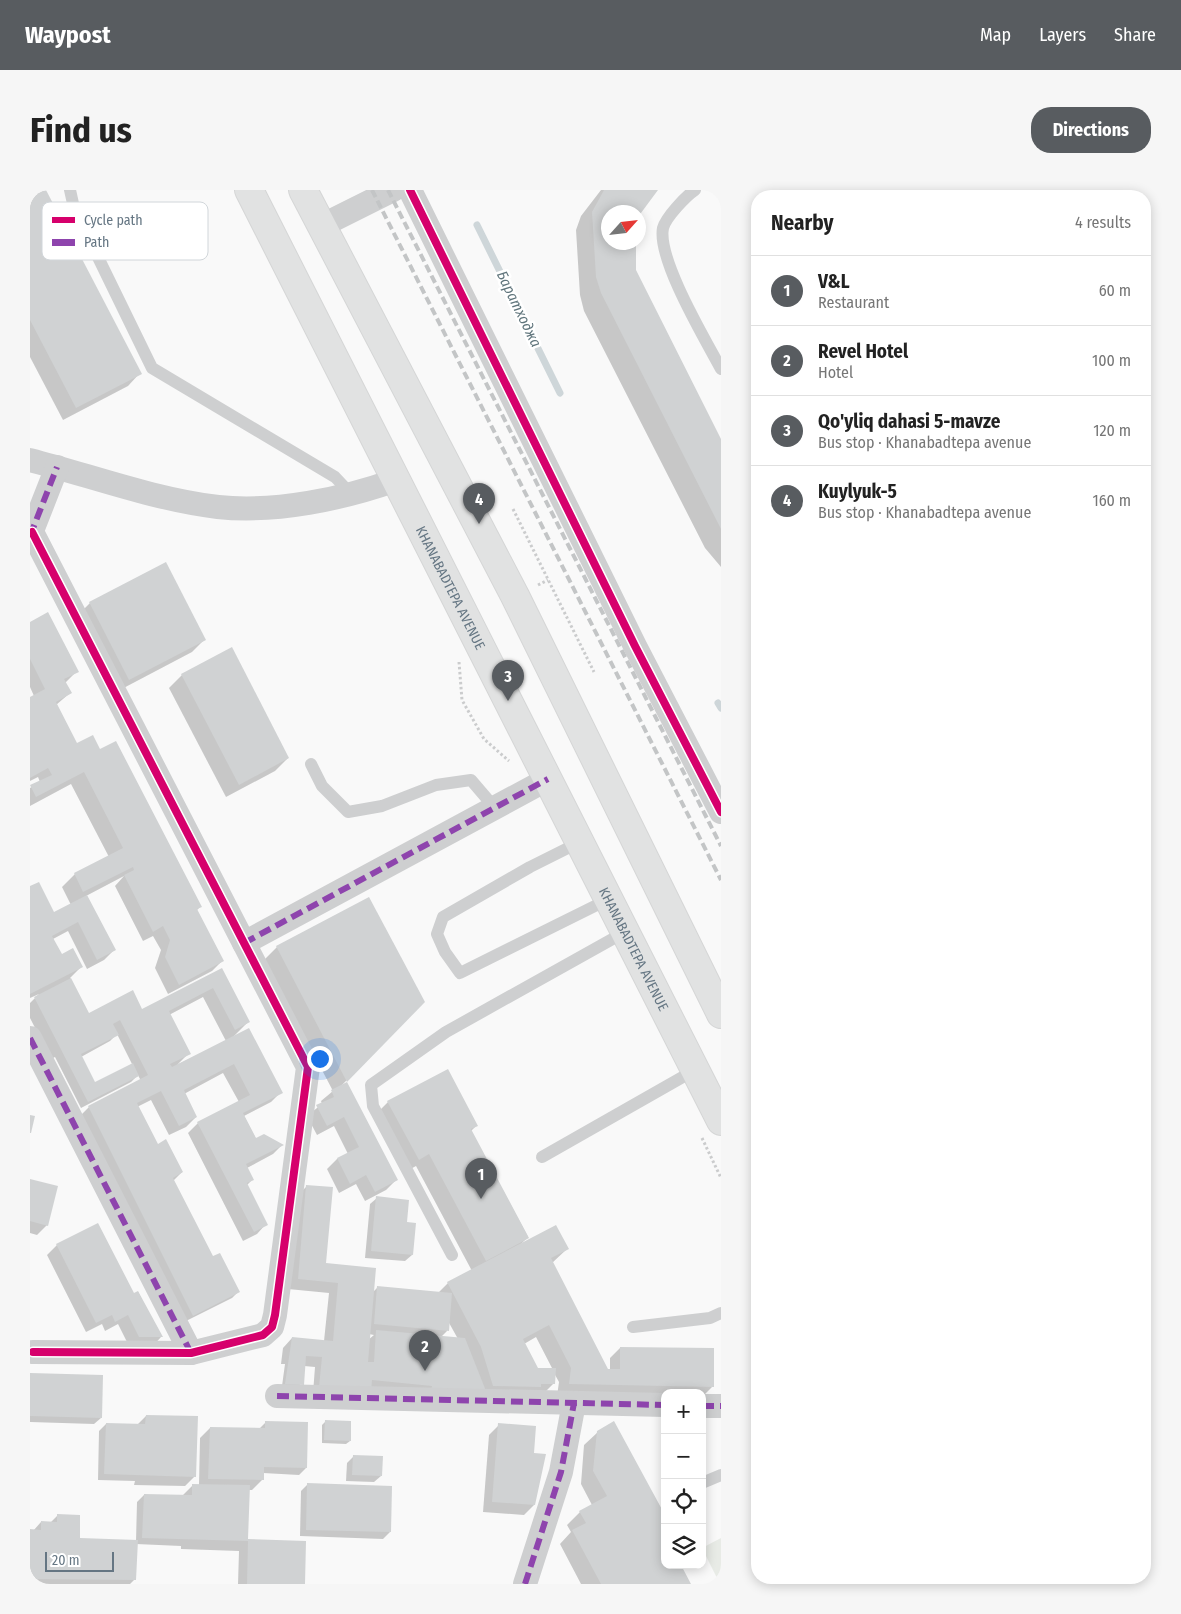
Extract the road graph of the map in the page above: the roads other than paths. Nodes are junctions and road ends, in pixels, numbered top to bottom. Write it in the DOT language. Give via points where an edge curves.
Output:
graph roads {
  1 [pos="249,190"];
  2 [pos="303,190"];
  3 [pos="393,190"];
  4 [pos="410,190"];
  5 [pos="696,190"];
  6 [pos="321,226"];
  7 [pos="99,260"];
  8 [pos="721,369"];
  9 [pos="30,460"];
  10 [pos="57,467"];
  11 [pos="396,480"];
  12 [pos="353,495"];
  13 [pos="31,534"];
  14 [pos="311,764"];
  15 [pos="537,785"];
  16 [pos="495,808"];
  17 [pos="721,812"];
  18 [pos="580,842"];
  19 [pos="609,899"];
  20 [pos="625,932"];
  21 [pos="244,943"];
  22 [pos="721,1014"];
  23 [pos="30,1038"];
  24 [pos="695,1070"];
  25 [pos="721,1121"];
  26 [pos="542,1157"];
  27 [pos="452,1255"];
  28 [pos="721,1313"];
  29 [pos="633,1327"];
  30 [pos="33,1352"];
  31 [pos="191,1353"];
  32 [pos="277,1396"];
  33 [pos="574,1403"];
  34 [pos="661,1405"];
  35 [pos="706,1406"];
  36 [pos="721,1406"];
  37 [pos="721,1475"];
  38 [pos="706,1481"];
  39 [pos="525,1584"];
  1 -- 11 [label="highway, KHANABADTEPA AVENUE"];
  2 -- 6 [label="highway"];
  3 -- 6 [label="street"];
  4 -- 17 [label="street" via="635,646"];
  5 -- 8 [label="lane" via="676,208 663,228 667,264"];
  6 -- 22 [label="highway" via="515,596"];
  7 -- 12 [label="lane" via="152,368 335,477"];
  9 -- 10 [label="street"];
  10 -- 12 [label="street" via="149,494 218,507 270,507"];
  10 -- 13 [label="street"];
  11 -- 12 [label="street"];
  11 -- 15 [label="highway, KHANABADTEPA AVENUE"];
  13 -- 21 [label="street"];
  14 -- 16 [label="lane" via="322,786 348,812 382,806 436,784 471,780"];
  15 -- 16 [label="street"];
  15 -- 18 [label="highway, KHANABADTEPA AVENUE"];
  16 -- 21 [label="street"];
  18 -- 19 [label="highway, KHANABADTEPA AVENUE"];
  18 -- 19 [label="lane" via="443,917 437,934 445,952 460,973"];
  19 -- 20 [label="highway, KHANABADTEPA AVENUE"];
  20 -- 24 [label="highway, KHANABADTEPA AVENUE"];
  20 -- 27 [label="lane" via="446,1032 371,1085 373,1106"];
  21 -- 31 [label="street" via="308,1067 272,1327 252,1339"];
  23 -- 31 [label="street"];
  24 -- 25 [label="highway, KHANABADTEPA AVENUE"];
  24 -- 26 [label="lane"];
  28 -- 29 [label="lane" via="710,1318"];
  30 -- 31 [label="street"];
  32 -- 33 [label="street"];
  33 -- 34 [label="street"];
  33 -- 39 [label="street" via="561,1472"];
  35 -- 36 [label="street"];
  37 -- 38 [label="lane"];
}
